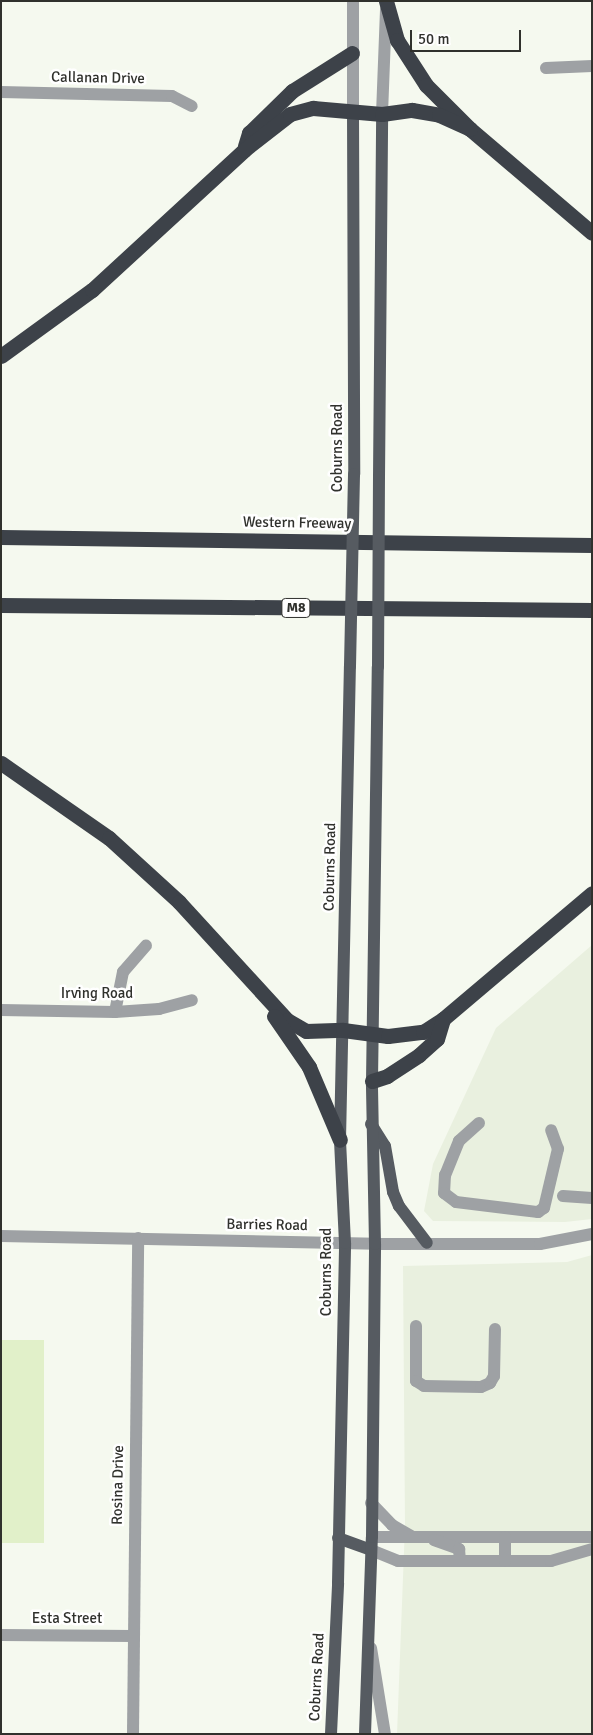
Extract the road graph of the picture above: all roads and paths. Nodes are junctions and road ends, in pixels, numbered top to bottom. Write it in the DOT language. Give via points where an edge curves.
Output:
graph roads {
  1 [pos="353,1"];
  2 [pos="386,1"];
  3 [pos="352,53"];
  4 [pos="592,66"];
  5 [pos="546,68"];
  6 [pos="1,92"];
  7 [pos="192,106"];
  8 [pos="353,112"];
  9 [pos="382,114"];
  10 [pos="470,129"];
  11 [pos="244,150"];
  12 [pos="592,233"];
  13 [pos="1,356"];
  14 [pos="1,537"];
  15 [pos="592,545"];
  16 [pos="1,605"];
  17 [pos="592,610"];
  18 [pos="1,763"];
  19 [pos="592,893"];
  20 [pos="146,946"];
  21 [pos="256,989"];
  22 [pos="192,1000"];
  23 [pos="1,1010"];
  24 [pos="115,1012"];
  25 [pos="443,1019"];
  26 [pos="343,1030"];
  27 [pos="373,1034"];
  28 [pos="372,1081"];
  29 [pos="480,1123"];
  30 [pos="372,1124"];
  31 [pos="551,1130"];
  32 [pos="340,1140"];
  33 [pos="563,1196"];
  34 [pos="592,1198"];
  35 [pos="592,1234"];
  36 [pos="1,1236"];
  37 [pos="138,1238"];
  38 [pos="345,1243"];
  39 [pos="427,1243"];
  40 [pos="375,1244"];
  41 [pos="416,1326"];
  42 [pos="495,1329"];
  43 [pos="371,1503"];
  44 [pos="411,1536"];
  45 [pos="425,1536"];
  46 [pos="372,1537"];
  47 [pos="505,1537"];
  48 [pos="592,1537"];
  49 [pos="338,1538"];
  50 [pos="592,1549"];
  51 [pos="371,1550"];
  52 [pos="460,1561"];
  53 [pos="504,1561"];
  54 [pos="1,1635"];
  55 [pos="133,1636"];
  56 [pos="370,1641"];
  57 [pos="133,1734"];
  58 [pos="331,1734"];
  59 [pos="365,1734"];
  60 [pos="385,1734"];
  1 -- 3 [label="street, Coburns Road"];
  2 -- 9 [label="street"];
  2 -- 10 [label="highway" via="397,40 414,70"];
  3 -- 8 [label="street, Coburns Road"];
  3 -- 11 [label="highway" via="292,91 249,133"];
  4 -- 5 [label="street"];
  6 -- 7 [label="street, Callanan Drive" via="172,96"];
  8 -- 9 [label="highway"];
  8 -- 11 [label="highway" via="325,108 290,114"];
  8 -- 26 [label="main road, Coburns Road, bridge" via="354,474"];
  9 -- 10 [label="highway" via="425,112"];
  9 -- 27 [label="main road, bridge"];
  10 -- 12 [label="highway"];
  11 -- 13 [label="highway" via="92,290"];
  14 -- 15 [label="highway, Western Freeway"];
  16 -- 17 [label="highway, M8"];
  18 -- 21 [label="highway" via="109,838 150,874"];
  19 -- 25 [label="highway"];
  20 -- 24 [label="street" via="123,972"];
  21 -- 26 [label="highway" via="296,1027 316,1033"];
  21 -- 32 [label="highway" via="309,1067"];
  22 -- 24 [label="street, Irving Road" via="159,1009"];
  23 -- 24 [label="street, Irving Road"];
  25 -- 27 [label="highway" via="414,1035"];
  25 -- 28 [label="highway" via="437,1039 419,1055"];
  26 -- 27 [label="highway"];
  26 -- 32 [label="main road, Coburns Road"];
  27 -- 28 [label="main road"];
  28 -- 30 [label="main road"];
  29 -- 31 [label="street" via="459,1141 445,1175 444,1193 456,1202 538,1212 544,1208 558,1149"];
  30 -- 39 [label="main road" via="385,1146 393,1192 399,1206"];
  30 -- 40 [label="main road"];
  32 -- 38 [label="main road, Coburns Road"];
  33 -- 34 [label="street"];
  35 -- 39 [label="street, Barries Road" via="540,1244"];
  36 -- 37 [label="street, Barries Road"];
  37 -- 38 [label="street, Barries Road"];
  37 -- 55 [label="street, Rosina Drive"];
  38 -- 40 [label="street, Barries Road"];
  38 -- 49 [label="main road, Coburns Road"];
  39 -- 40 [label="street, Barries Road"];
  40 -- 43 [label="main road"];
  41 -- 42 [label="street" via="416,1381 424,1386 481,1387 490,1383 494,1376"];
  43 -- 44 [label="street" via="392,1525"];
  43 -- 46 [label="main road"];
  44 -- 45 [label="street"];
  44 -- 46 [label="street"];
  45 -- 47 [label="street"];
  45 -- 52 [label="street" via="459,1548"];
  46 -- 49 [label="main road"];
  46 -- 51 [label="main road"];
  47 -- 48 [label="street"];
  47 -- 53 [label="street"];
  49 -- 51 [label="main road"];
  49 -- 58 [label="main road, Coburns Road"];
  50 -- 53 [label="street" via="551,1561"];
  51 -- 52 [label="street" via="398,1561"];
  51 -- 56 [label="main road"];
  52 -- 53 [label="street"];
  54 -- 55 [label="street, Esta Street"];
  55 -- 57 [label="street, Rosina Drive"];
  56 -- 59 [label="main road"];
  56 -- 60 [label="street"];
}
